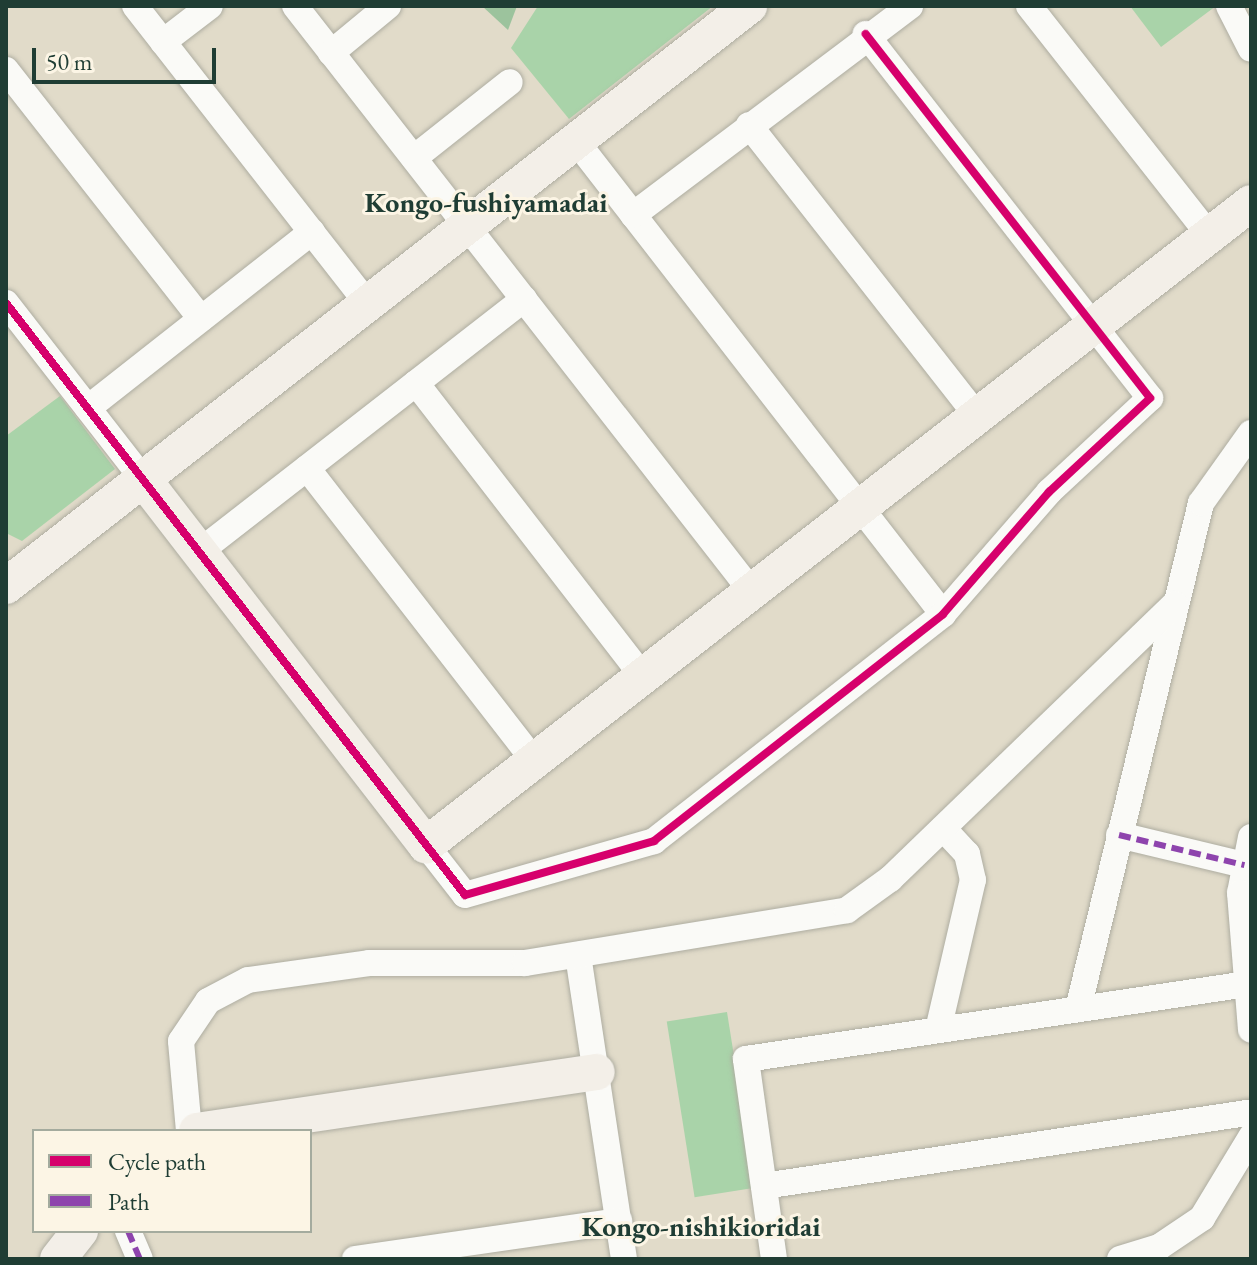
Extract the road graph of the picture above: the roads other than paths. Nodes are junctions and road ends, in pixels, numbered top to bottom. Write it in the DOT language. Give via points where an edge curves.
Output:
graph roads {
  1 [pos="135,6"];
  2 [pos="210,6"];
  3 [pos="295,6"];
  4 [pos="388,6"];
  5 [pos="749,6"];
  6 [pos="910,6"];
  7 [pos="1029,6"];
  8 [pos="1229,6"];
  9 [pos="866,34"];
  10 [pos="163,42"];
  11 [pos="1251,49"];
  12 [pos="331,53"];
  13 [pos="6,70"];
  14 [pos="510,82"];
  15 [pos="749,125"];
  16 [pos="576,141"];
  17 [pos="414,158"];
  18 [pos="1251,203"];
  19 [pos="633,215"];
  20 [pos="467,226"];
  21 [pos="312,232"];
  22 [pos="1209,235"];
  23 [pos="524,299"];
  24 [pos="6,303"];
  25 [pos="368,304"];
  26 [pos="201,319"];
  27 [pos="1093,326"];
  28 [pos="416,383"];
  29 [pos="88,408"];
  30 [pos="978,417"];
  31 [pos="1251,433"];
  32 [pos="307,468"];
  33 [pos="143,479"];
  34 [pos="861,508"];
  35 [pos="199,552"];
  36 [pos="12,570"];
  37 [pos="753,593"];
  38 [pos="1175,604"];
  39 [pos="943,614"];
  40 [pos="1122,657"];
  41 [pos="1158,673"];
  42 [pos="643,677"];
  43 [pos="534,761"];
  44 [pos="943,828"];
  45 [pos="1119,835"];
  46 [pos="1251,837"];
  47 [pos="426,845"];
  48 [pos="1244,865"];
  49 [pos="578,955"];
  50 [pos="1247,984"];
  51 [pos="1078,1009"];
  52 [pos="938,1030"];
  53 [pos="1251,1030"];
  54 [pos="597,1072"];
  55 [pos="1251,1112"];
  56 [pos="189,1129"];
  57 [pos="211,1129"];
  58 [pos="1251,1137"];
  59 [pos="764,1186"];
  60 [pos="619,1221"];
  61 [pos="78,1233"];
  62 [pos="129,1233"];
  63 [pos="58,1259"];
  64 [pos="140,1259"];
  65 [pos="355,1259"];
  66 [pos="624,1259"];
  67 [pos="774,1259"];
  68 [pos="1120,1259"];
  1 -- 10 [label="street"];
  2 -- 10 [label="street"];
  3 -- 12 [label="street"];
  4 -- 12 [label="street"];
  5 -- 16 [label="street"];
  6 -- 9 [label="street"];
  7 -- 22 [label="street"];
  8 -- 11 [label="street"];
  9 -- 15 [label="street"];
  9 -- 27 [label="street"];
  10 -- 21 [label="street"];
  12 -- 17 [label="street"];
  13 -- 26 [label="street"];
  14 -- 17 [label="street"];
  15 -- 19 [label="street"];
  15 -- 30 [label="street"];
  16 -- 19 [label="street"];
  16 -- 20 [label="street"];
  17 -- 20 [label="street"];
  18 -- 22 [label="street"];
  19 -- 34 [label="street"];
  20 -- 23 [label="street"];
  20 -- 25 [label="street"];
  21 -- 25 [label="street"];
  21 -- 26 [label="street"];
  22 -- 27 [label="street"];
  23 -- 28 [label="street"];
  23 -- 37 [label="street"];
  24 -- 29 [label="street"];
  25 -- 33 [label="street"];
  26 -- 29 [label="street"];
  27 -- 30 [label="street"];
  27 -- 39 [label="street" via="1150,398 1049,492"];
  28 -- 32 [label="street"];
  28 -- 42 [label="street"];
  29 -- 33 [label="street"];
  30 -- 34 [label="street"];
  31 -- 38 [label="street" via="1206,489"];
  32 -- 35 [label="street"];
  32 -- 43 [label="street"];
  33 -- 35 [label="street"];
  33 -- 36 [label="street"];
  34 -- 37 [label="street"];
  34 -- 39 [label="street"];
  35 -- 47 [label="street"];
  37 -- 42 [label="street"];
  38 -- 40 [label="street"];
  38 -- 41 [label="street"];
  39 -- 47 [label="street" via="654,841 465,895"];
  40 -- 41 [label="street" via="1143,655"];
  40 -- 44 [label="street"];
  41 -- 45 [label="street"];
  42 -- 43 [label="street"];
  43 -- 47 [label="street"];
  44 -- 49 [label="street" via="847,910"];
  44 -- 52 [label="street" via="967,854 973,880"];
  45 -- 48 [label="street"];
  45 -- 51 [label="street"];
  46 -- 48 [label="street"];
  48 -- 50 [label="street"];
  49 -- 54 [label="street"];
  49 -- 56 [label="street" via="489,966 369,963 224,989 193,1017 181,1041"];
  50 -- 51 [label="street"];
  50 -- 53 [label="street"];
  51 -- 52 [label="street"];
  52 -- 59 [label="street" via="746,1059"];
  54 -- 57 [label="street"];
  54 -- 60 [label="street"];
  55 -- 59 [label="street"];
  58 -- 68 [label="street" via="1202,1218 1159,1247"];
  59 -- 67 [label="street"];
  60 -- 65 [label="street"];
  60 -- 66 [label="street"];
  61 -- 63 [label="street"];
  62 -- 64 [label="street"];
}
